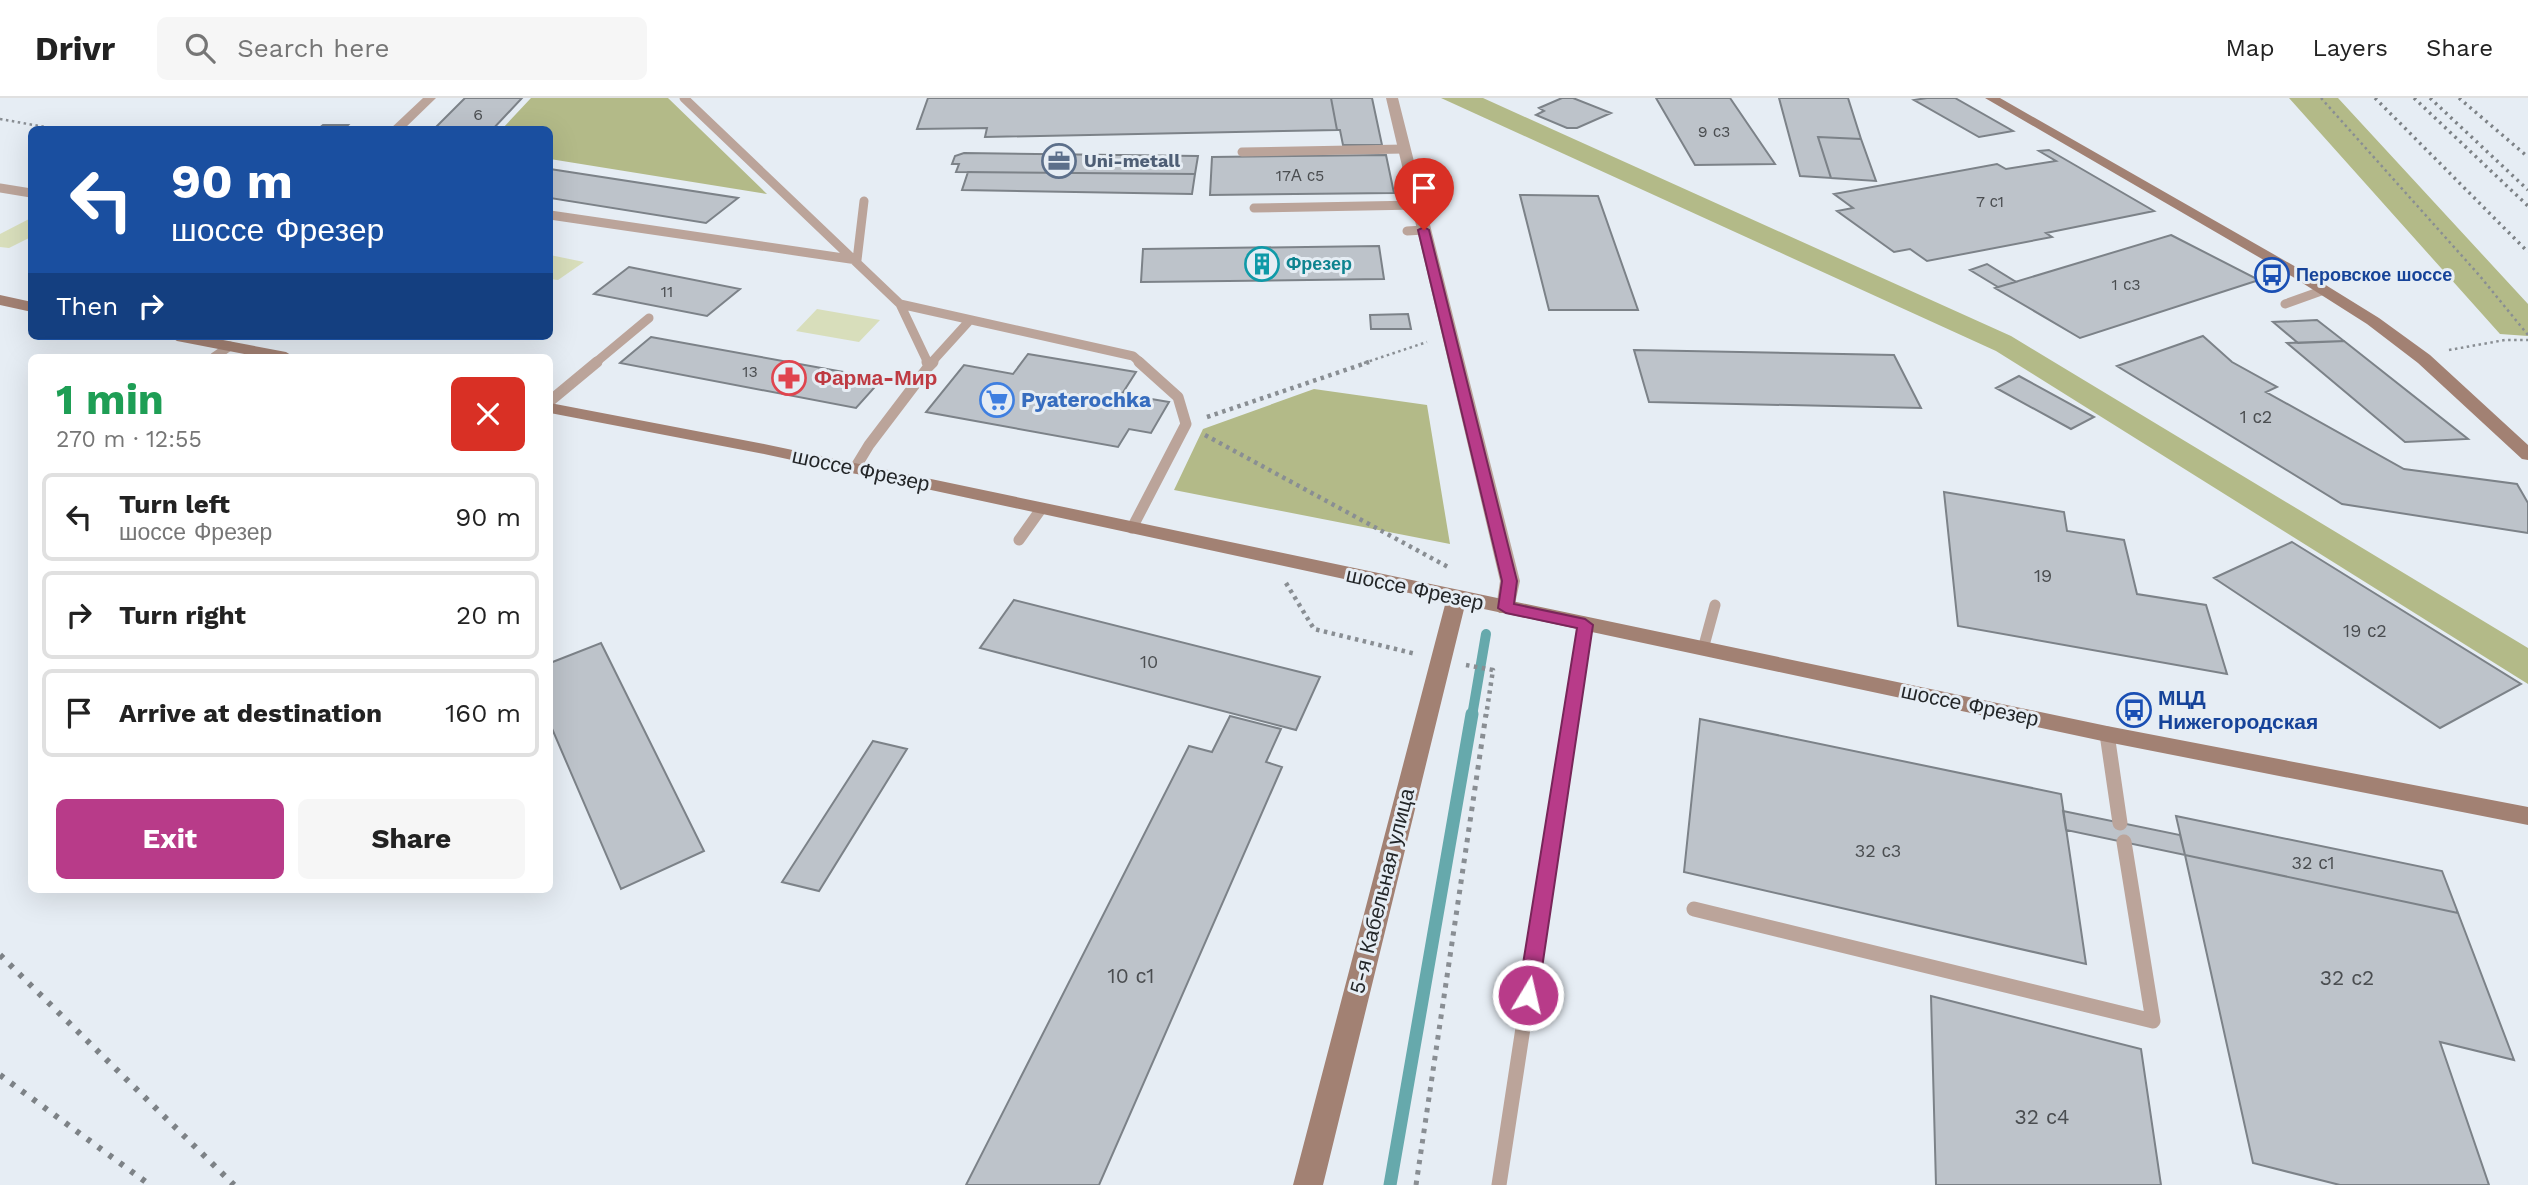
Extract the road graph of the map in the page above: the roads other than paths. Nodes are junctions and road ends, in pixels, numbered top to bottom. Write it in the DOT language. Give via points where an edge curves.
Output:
graph roads {
  1 [pos="430,98"];
  2 [pos="684,98"];
  3 [pos="1392,98"];
  4 [pos="1991,98"];
  5 [pos="399,126"];
  6 [pos="1404,149"];
  7 [pos="1242,152"];
  8 [pos="0,188"];
  9 [pos="28,193"];
  10 [pos="864,201"];
  11 [pos="1418,205"];
  12 [pos="1254,208"];
  13 [pos="553,215"];
  14 [pos="857,260"];
  15 [pos="2324,290"];
  16 [pos="0,300"];
  17 [pos="900,304"];
  18 [pos="2285,304"];
  19 [pos="28,306"];
  20 [pos="649,318"];
  21 [pos="970,320"];
  22 [pos="198,340"];
  23 [pos="230,346"];
  24 [pos="218,354"];
  25 [pos="271,354"];
  26 [pos="929,366"];
  27 [pos="553,398"];
  28 [pos="553,409"];
  29 [pos="2528,455"];
  30 [pos="855,468"];
  31 [pos="1041,509"];
  32 [pos="1132,528"];
  33 [pos="1019,540"];
  34 [pos="1457,598"];
  35 [pos="1716,605"];
  36 [pos="1506,608"];
  37 [pos="1585,625"];
  38 [pos="1703,649"];
  39 [pos="2107,734"];
  40 [pos="2528,816"];
  41 [pos="2120,822"];
  42 [pos="2124,842"];
  43 [pos="1694,909"];
  44 [pos="1308,1185"];
  45 [pos="1499,1185"];
  1 -- 5 [label="street"];
  2 -- 14 [label="lane"];
  3 -- 6 [label="street"];
  4 -- 15 [label="street"];
  6 -- 7 [label="lane"];
  6 -- 11 [label="street"];
  8 -- 9 [label="lane"];
  10 -- 14 [label="lane"];
  11 -- 12 [label="lane"];
  11 -- 36 [label="street" via="1415,230 1510,581"];
  13 -- 14 [label="lane"];
  14 -- 17 [label="lane"];
  15 -- 18 [label="lane"];
  15 -- 29 [label="street" via="2424,359"];
  16 -- 19 [label="street"];
  17 -- 21 [label="lane"];
  17 -- 26 [label="lane"];
  20 -- 27 [label="lane"];
  21 -- 26 [label="lane"];
  21 -- 32 [label="lane" via="1133,356 1178,397 1186,424"];
  22 -- 23 [label="street"];
  23 -- 24 [label="lane"];
  23 -- 25 [label="street"];
  26 -- 30 [label="lane"];
  28 -- 30 [label="street, шоссе Фрезер"];
  30 -- 31 [label="street, шоссе Фрезер"];
  31 -- 32 [label="street, шоссе Фрезер"];
  31 -- 33 [label="lane"];
  32 -- 34 [label="street, шоссе Фрезер"];
  34 -- 36 [label="street, шоссе Фрезер"];
  34 -- 44 [label="street, 5-я Кабельная улица" via="1451,662"];
  35 -- 38 [label="lane"];
  36 -- 37 [label="street, шоссе Фрезер"];
  37 -- 38 [label="street, шоссе Фрезер"];
  37 -- 45 [label="lane"];
  38 -- 39 [label="street, шоссе Фрезер"];
  39 -- 40 [label="street, шоссе Фрезер"];
  39 -- 41 [label="lane"];
  42 -- 43 [label="lane" via="2153,1021"];
}
